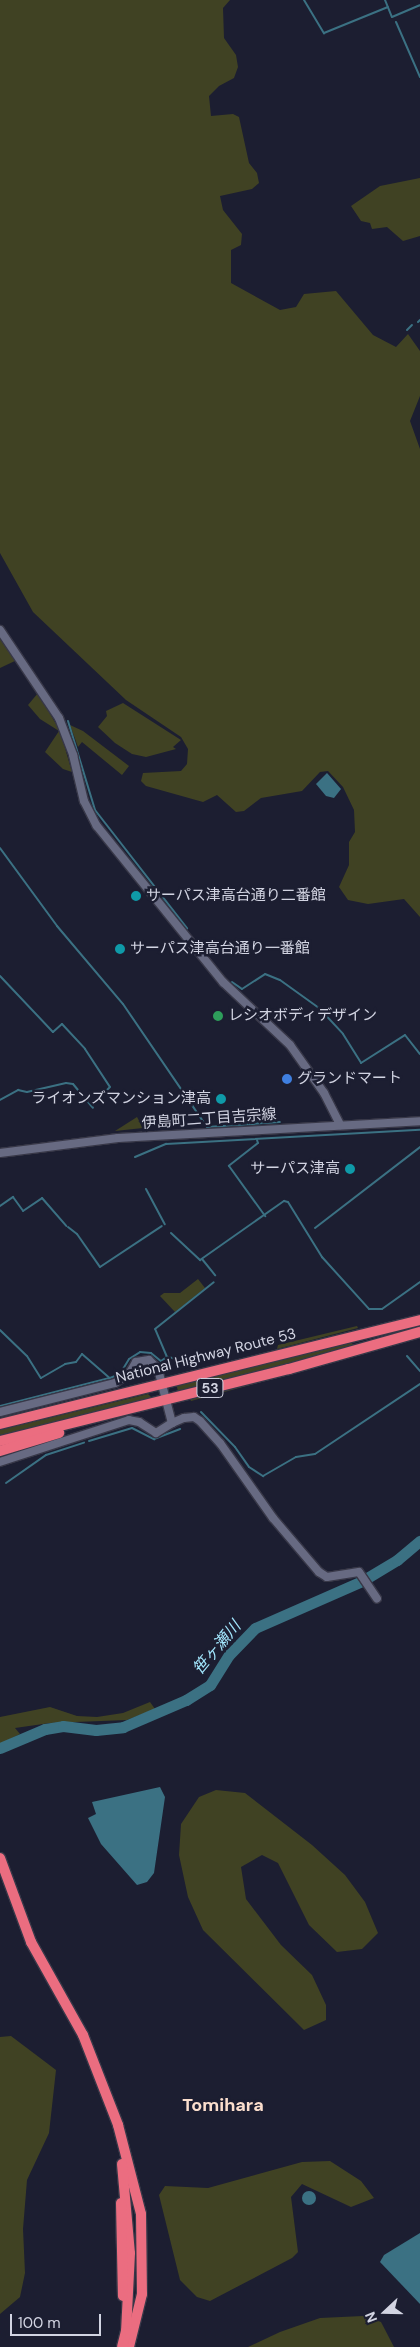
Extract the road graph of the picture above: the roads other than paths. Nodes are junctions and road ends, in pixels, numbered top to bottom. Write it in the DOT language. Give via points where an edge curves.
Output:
graph roads {
  1 [pos="0,630"];
  2 [pos="420,1121"];
  3 [pos="340,1125"];
  4 [pos="0,1153"];
  5 [pos="420,1320"];
  6 [pos="420,1332"];
  7 [pos="162,1383"];
  8 [pos="166,1399"];
  9 [pos="0,1412"];
  10 [pos="114,1413"];
  11 [pos="172,1423"];
  12 [pos="0,1424"];
  13 [pos="0,1441"];
  14 [pos="0,1451"];
  15 [pos="0,1462"];
  16 [pos="377,1599"];
  17 [pos="0,1858"];
  18 [pos="0,1877"];
  19 [pos="126,2171"];
  20 [pos="130,2331"];
  21 [pos="122,2347"];
  22 [pos="130,2347"];
  1 -- 3 [label="street" via="59,718 73,755 84,801 97,826 225,984 290,1045 324,1093"];
  2 -- 3 [label="street, 伊島町二丁目吉宗線"];
  3 -- 4 [label="street, 伊島町二丁目吉宗線" via="118,1138"];
  5 -- 7 [label="highway, National Highway Route 53 / 53"];
  6 -- 8 [label="highway, 53"];
  7 -- 8 [label="street"];
  7 -- 9 [label="street" via="154,1363 142,1360 136,1362 125,1379 115,1383"];
  7 -- 12 [label="highway, National Highway Route 53 / 53"];
  8 -- 10 [label="highway, 53"];
  8 -- 11 [label="street"];
  10 -- 13 [label="highway, 53"];
  10 -- 14 [label="highway"];
  11 -- 15 [label="street" via="156,1433 139,1422 129,1420"];
  11 -- 16 [label="street" via="194,1417 200,1421 220,1443 273,1518 319,1572 327,1577 359,1572"];
  17 -- 19 [label="highway" via="31,1942 84,2035 101,2077"];
  18 -- 19 [label="highway" via="27,1944 77,2036 96,2079"];
  19 -- 20 [label="highway"];
  20 -- 21 [label="highway"];
  20 -- 22 [label="highway"];
}
